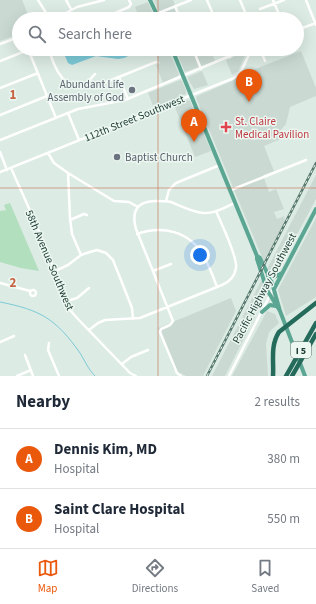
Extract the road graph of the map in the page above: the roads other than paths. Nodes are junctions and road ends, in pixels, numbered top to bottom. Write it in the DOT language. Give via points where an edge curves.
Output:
graph roads {
  1 [pos="38,0"];
  2 [pos="66,0"];
  3 [pos="104,0"];
  4 [pos="130,0"];
  5 [pos="150,0"];
  6 [pos="190,0"];
  7 [pos="207,0"];
  8 [pos="240,0"];
  9 [pos="273,0"];
  10 [pos="284,0"];
  11 [pos="306,0"];
  12 [pos="93,1"];
  13 [pos="275,4"];
  14 [pos="175,6"];
  15 [pos="71,9"];
  16 [pos="260,9"];
  17 [pos="46,12"];
  18 [pos="66,12"];
  19 [pos="118,12"];
  20 [pos="155,12"];
  21 [pos="161,12"];
  22 [pos="177,12"];
  23 [pos="212,12"];
  24 [pos="245,12"];
  25 [pos="278,12"];
  26 [pos="316,23"];
  27 [pos="304,27"];
  28 [pos="12,40"];
  29 [pos="0,44"];
  30 [pos="12,56"];
  31 [pos="31,56"];
  32 [pos="51,56"];
  33 [pos="175,56"];
  34 [pos="196,56"];
  35 [pos="248,56"];
  36 [pos="263,56"];
  37 [pos="230,57"];
  38 [pos="0,61"];
  39 [pos="265,61"];
  40 [pos="156,62"];
  41 [pos="201,69"];
  42 [pos="38,73"];
  43 [pos="95,74"];
  44 [pos="183,76"];
  45 [pos="119,78"];
  46 [pos="90,81"];
  47 [pos="0,88"];
  48 [pos="191,95"];
  49 [pos="47,96"];
  50 [pos="128,99"];
  51 [pos="68,113"];
  52 [pos="0,115"];
  53 [pos="56,118"];
  54 [pos="0,136"];
  55 [pos="1,140"];
  56 [pos="79,140"];
  57 [pos="0,152"];
  58 [pos="48,153"];
  59 [pos="306,160"];
  60 [pos="220,165"];
  61 [pos="11,168"];
  62 [pos="7,170"];
  63 [pos="0,172"];
  64 [pos="68,173"];
  65 [pos="231,190"];
  66 [pos="166,201"];
  67 [pos="236,203"];
  68 [pos="138,207"];
  69 [pos="316,209"];
  70 [pos="216,211"];
  71 [pos="87,215"];
  72 [pos="70,220"];
  73 [pos="137,234"];
  74 [pos="81,256"];
  75 [pos="257,256"];
  76 [pos="171,264"];
  77 [pos="55,271"];
  78 [pos="153,271"];
  79 [pos="282,273"];
  80 [pos="267,275"];
  81 [pos="0,283"];
  82 [pos="217,287"];
  83 [pos="89,288"];
  84 [pos="274,289"];
  85 [pos="30,291"];
  86 [pos="270,295"];
  87 [pos="67,301"];
  88 [pos="316,303"];
  89 [pos="167,307"];
  90 [pos="278,308"];
  91 [pos="262,312"];
  92 [pos="133,319"];
  93 [pos="316,323"];
  94 [pos="286,326"];
  95 [pos="89,330"];
  96 [pos="316,334"];
  97 [pos="14,336"];
  98 [pos="0,342"];
  99 [pos="49,344"];
  100 [pos="148,350"];
  101 [pos="25,355"];
  102 [pos="122,364"];
  103 [pos="31,370"];
  104 [pos="305,374"];
  105 [pos="17,376"];
  106 [pos="34,376"];
  107 [pos="59,376"];
  108 [pos="136,376"];
  109 [pos="181,376"];
  110 [pos="229,376"];
  111 [pos="273,376"];
  112 [pos="286,376"];
  113 [pos="292,376"];
  1 -- 17 [label="street"];
  2 -- 15 [label="street"];
  3 -- 12 [label="street"];
  4 -- 19 [label="street" via="131,5"];
  5 -- 20 [label="main road"];
  6 -- 14 [label="street"];
  7 -- 23 [label="street"];
  8 -- 24 [label="street"];
  9 -- 13 [label="street"];
  10 -- 13 [label="street"];
  11 -- 26 [label="street"];
  12 -- 15 [label="street"];
  13 -- 16 [label="street"];
  13 -- 25 [label="street"];
  14 -- 21 [label="street"];
  14 -- 22 [label="street"];
  15 -- 18 [label="street"];
  26 -- 27 [label="street"];
  28 -- 29 [label="street"];
  30 -- 38 [label="street"];
  31 -- 42 [label="street"];
  32 -- 46 [label="street" via="58,73 68,84 78,86"];
  33 -- 44 [label="main road"];
  34 -- 41 [label="street"];
  35 -- 48 [label="street, 112th Street Southwest" via="239,75"];
  36 -- 39 [label="street"];
  37 -- 41 [label="street"];
  40 -- 45 [label="street"];
  41 -- 44 [label="street"];
  42 -- 47 [label="street"];
  42 -- 49 [label="street"];
  43 -- 46 [label="street"];
  44 -- 48 [label="main road"];
  44 -- 50 [label="street"];
  45 -- 46 [label="street" via="96,86"];
  45 -- 50 [label="street"];
  48 -- 56 [label="street, 112th Street Southwest"];
  48 -- 60 [label="main road"];
  49 -- 52 [label="street"];
  49 -- 53 [label="street"];
  50 -- 51 [label="street"];
  51 -- 53 [label="street"];
  51 -- 56 [label="street"];
  53 -- 55 [label="street"];
  54 -- 55 [label="street"];
  56 -- 58 [label="street, 112th Street Southwest"];
  57 -- 62 [label="street"];
  58 -- 61 [label="street, 112th Street Southwest"];
  58 -- 64 [label="street" via="54,163"];
  59 -- 65 [label="street"];
  60 -- 65 [label="main road"];
  60 -- 66 [label="street" via="176,183 169,190"];
  61 -- 62 [label="street, 112th Street Southwest"];
  61 -- 77 [label="street, 58th Avenue Southwest"];
  62 -- 63 [label="street, 112th Street Southwest"];
  64 -- 68 [label="street" via="114,201 129,202"];
  64 -- 72 [label="street"];
  65 -- 67 [label="main road"];
  66 -- 68 [label="street" via="145,201"];
  66 -- 70 [label="street" via="199,212"];
  67 -- 70 [label="street"];
  67 -- 75 [label="main road"];
  68 -- 73 [label="street" via="134,220"];
  69 -- 79 [label="main road, Pacific Highway Southwest"];
  70 -- 82 [label="street" via="235,258 236,267 231,279"];
  71 -- 72 [label="street"];
  72 -- 74 [label="street" via="72,234"];
  73 -- 78 [label="street"];
  73 -- 82 [label="street" via="161,230 173,231 187,237 203,254"];
  74 -- 77 [label="street"];
  74 -- 92 [label="street" via="95,250 109,254 132,308"];
  75 -- 80 [label="main road"];
  75 -- 86 [label="main road"];
  76 -- 78 [label="street"];
  77 -- 87 [label="street, 58th Avenue Southwest"];
  78 -- 89 [label="street"];
  79 -- 80 [label="main road" via="274,277"];
  79 -- 84 [label="main road, Pacific Highway Southwest"];
  80 -- 84 [label="main road"];
  81 -- 85 [label="street"];
  82 -- 89 [label="street"];
  83 -- 87 [label="street" via="78,297"];
  84 -- 86 [label="street, Pacific Highway Southwest"];
  84 -- 90 [label="main road"];
  86 -- 90 [label="main road"];
  86 -- 91 [label="street, Pacific Highway Southwest"];
  87 -- 95 [label="street, 58th Avenue Southwest" via="73,314"];
  88 -- 94 [label="highway"];
  89 -- 92 [label="street"];
  89 -- 109 [label="street" via="172,324 160,332 177,374"];
  90 -- 91 [label="main road" via="270,305"];
  90 -- 94 [label="main road"];
  91 -- 110 [label="street, Pacific Highway Southwest"];
  92 -- 95 [label="street" via="112,318 98,323"];
  93 -- 112 [label="highway, I 5"];
  94 -- 104 [label="main road"];
  94 -- 111 [label="highway" via="274,342"];
  95 -- 102 [label="street, 58th Avenue Southwest"];
  96 -- 113 [label="highway, I 5"];
  97 -- 98 [label="street"];
  99 -- 107 [label="street" via="48,350"];
  100 -- 102 [label="street"];
  101 -- 103 [label="street"];
  102 -- 108 [label="street, 58th Avenue Southwest"];
  103 -- 105 [label="street"];
  103 -- 106 [label="street"];
}
